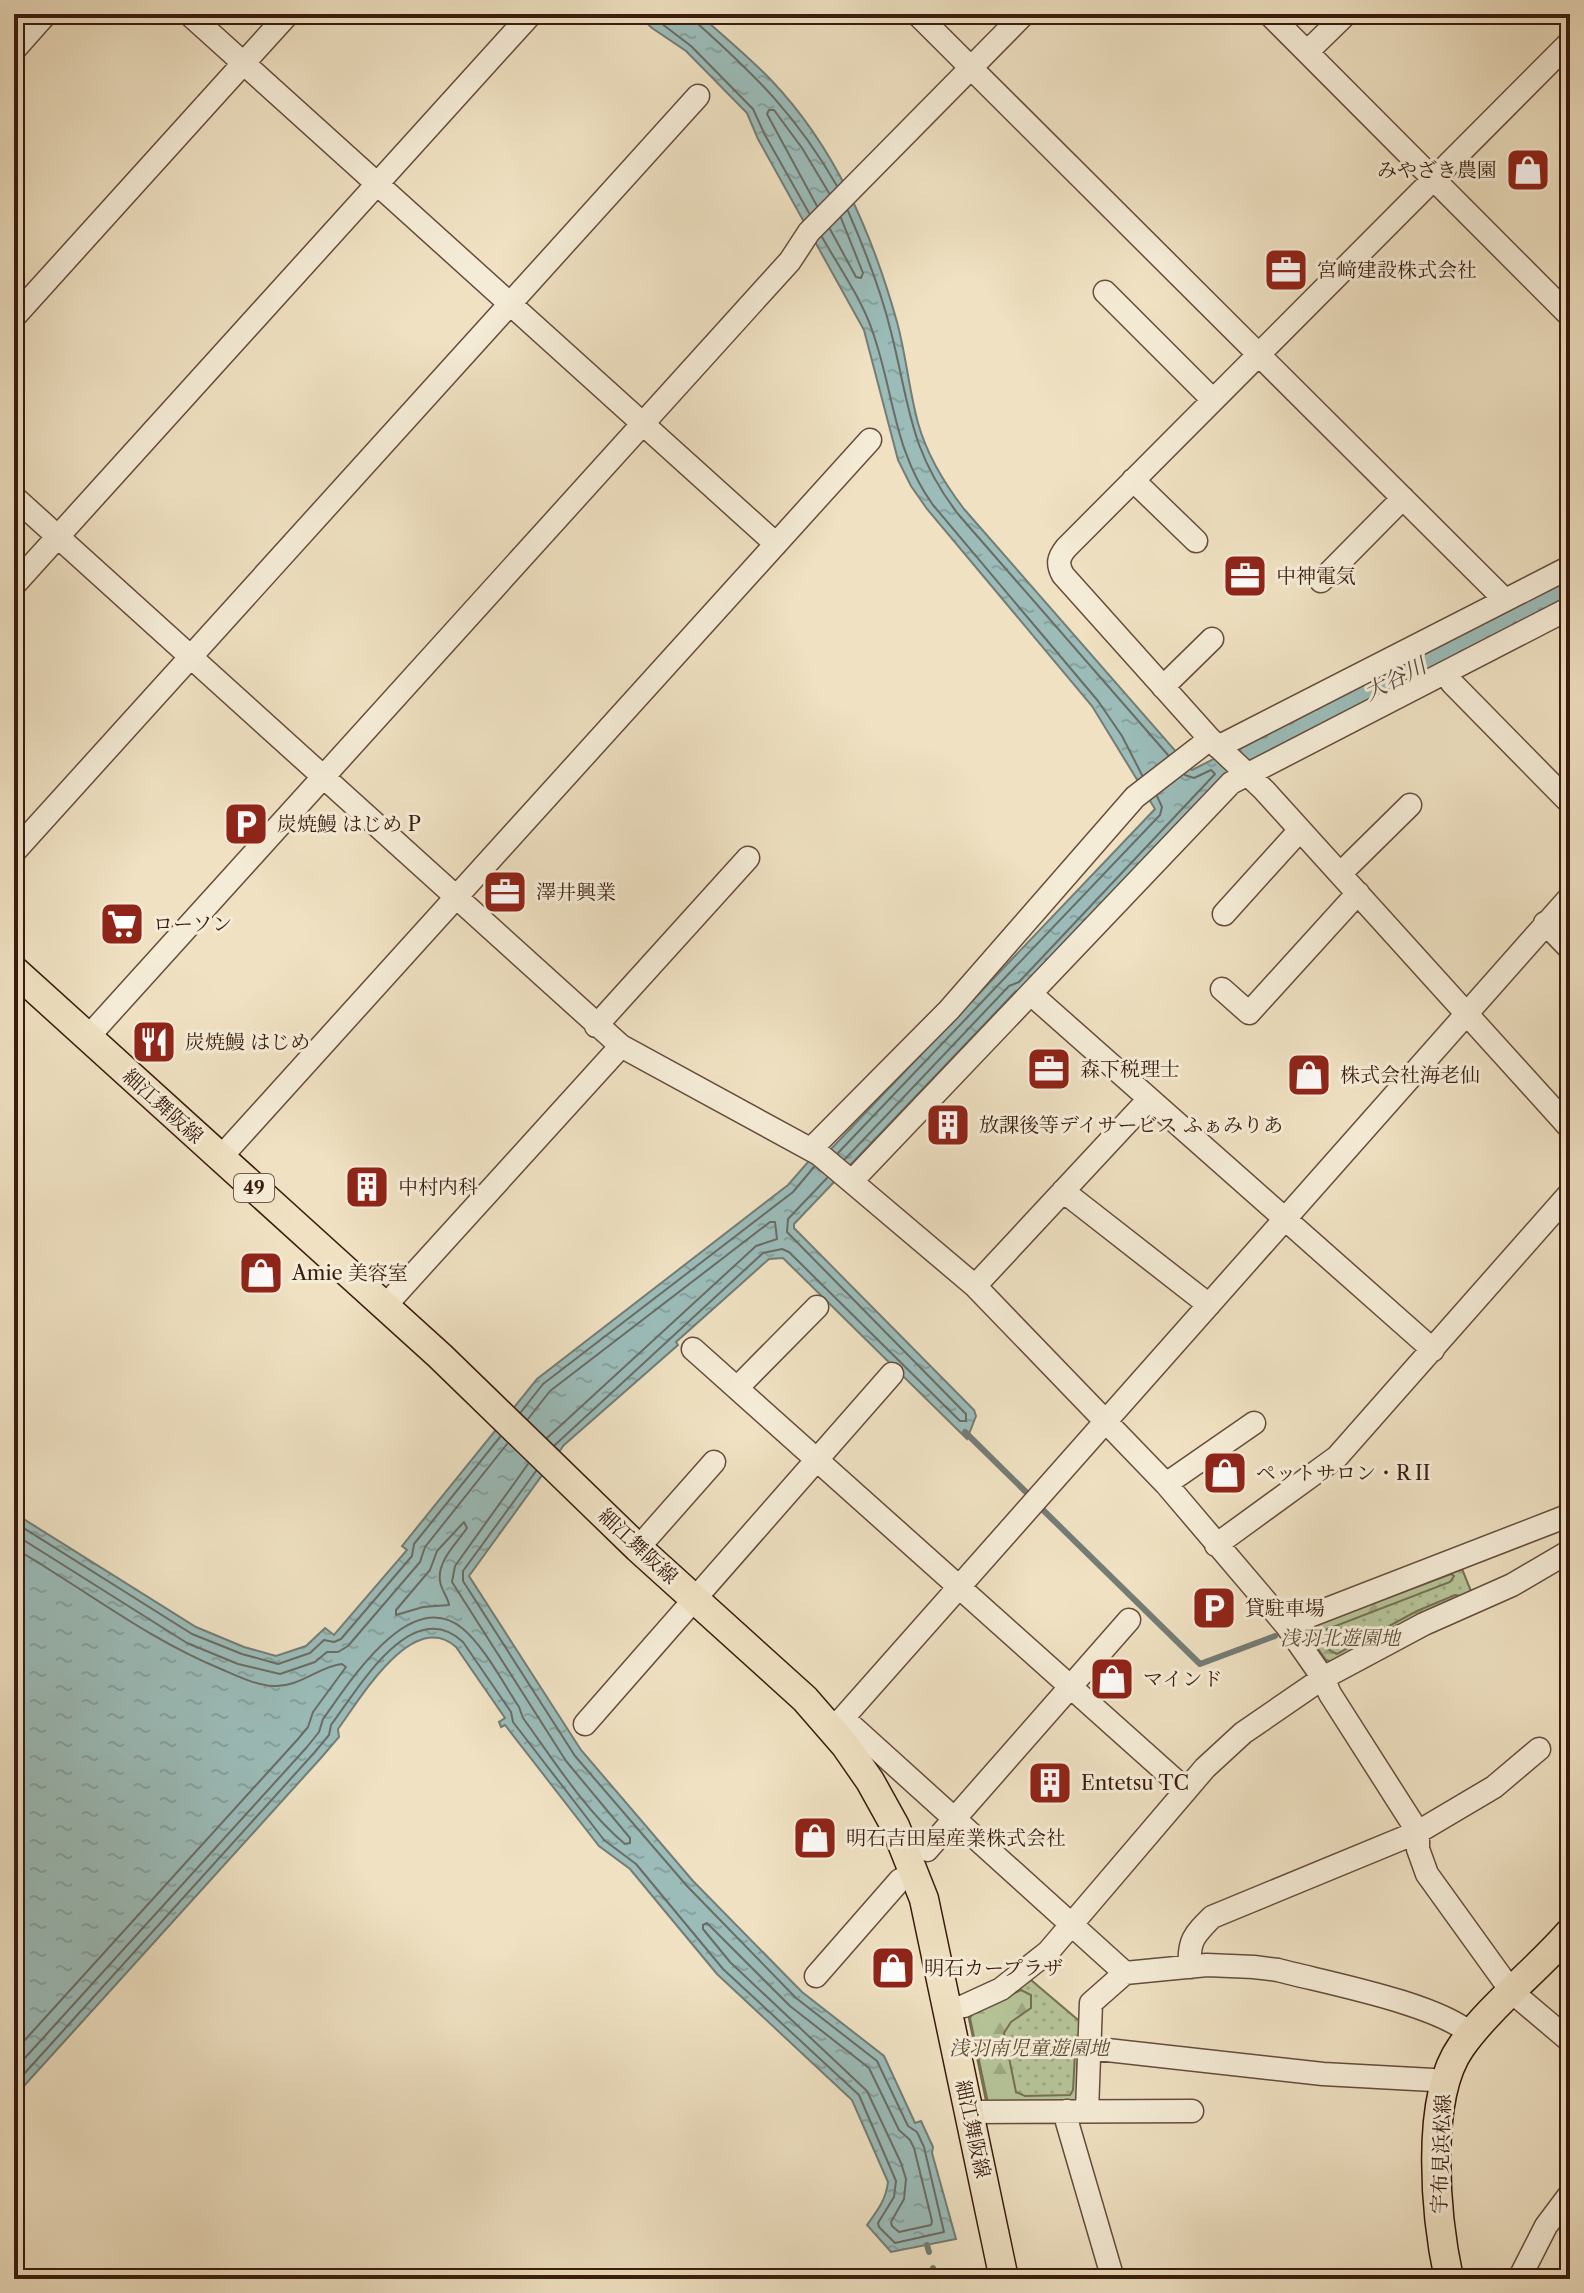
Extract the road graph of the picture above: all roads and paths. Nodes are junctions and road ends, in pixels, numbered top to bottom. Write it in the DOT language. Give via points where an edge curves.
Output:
graph roads {
  1 [pos="46,14"];
  2 [pos="189,14"];
  3 [pos="288,14"];
  4 [pos="531,14"];
  5 [pos="917,14"];
  6 [pos="1024,14"];
  7 [pos="1269,14"];
  8 [pos="1346,14"];
  9 [pos="1570,42"];
  10 [pos="14,50"];
  11 [pos="1307,52"];
  12 [pos="244,63"];
  13 [pos="971,67"];
  14 [pos="698,96"];
  15 [pos="1434,179"];
  16 [pos="377,184"];
  17 [pos="1105,292"];
  18 [pos="510,304"];
  19 [pos="1570,316"];
  20 [pos="14,317"];
  21 [pos="1259,354"];
  22 [pos="1213,400"];
  23 [pos="643,424"];
  24 [pos="870,440"];
  25 [pos="1133,480"];
  26 [pos="14,497"];
  27 [pos="1403,498"];
  28 [pos="58,536"];
  29 [pos="1196,541"];
  30 [pos="776,544"];
  31 [pos="1570,567"];
  32 [pos="1321,581"];
  33 [pos="14,585"];
  34 [pos="1505,600"];
  35 [pos="1570,608"];
  36 [pos="1212,639"];
  37 [pos="191,656"];
  38 [pos="1446,672"];
  39 [pos="1163,687"];
  40 [pos="1218,746"];
  41 [pos="1246,772"];
  42 [pos="323,777"];
  43 [pos="1570,803"];
  44 [pos="1410,805"];
  45 [pos="1300,830"];
  46 [pos="14,852"];
  47 [pos="748,858"];
  48 [pos="1340,874"];
  49 [pos="1358,893"];
  50 [pos="1570,897"];
  51 [pos="456,898"];
  52 [pos="1224,914"];
  53 [pos="1545,923"];
  54 [pos="1570,949"];
  55 [pos="14,970"];
  56 [pos="1222,989"];
  57 [pos="1031,994"];
  58 [pos="1466,1013"];
  59 [pos="596,1026"];
  60 [pos="88,1037"];
  61 [pos="621,1046"];
  62 [pos="1149,1099"];
  63 [pos="1570,1128"];
  64 [pos="815,1151"];
  65 [pos="221,1157"];
  66 [pos="849,1178"];
  67 [pos="1063,1191"];
  68 [pos="1570,1193"];
  69 [pos="1285,1219"];
  70 [pos="975,1286"];
  71 [pos="1209,1305"];
  72 [pos="385,1306"];
  73 [pos="817,1307"];
  74 [pos="693,1349"];
  75 [pos="1433,1350"];
  76 [pos="892,1374"];
  77 [pos="737,1388"];
  78 [pos="1254,1423"];
  79 [pos="1105,1424"];
  80 [pos="817,1460"];
  81 [pos="714,1462"];
  82 [pos="1166,1484"];
  83 [pos="1570,1515"];
  84 [pos="1216,1545"];
  85 [pos="638,1548"];
  86 [pos="1570,1551"];
  87 [pos="959,1587"];
  88 [pos="695,1599"];
  89 [pos="1129,1620"];
  90 [pos="1286,1625"];
  91 [pos="1323,1678"];
  92 [pos="1071,1687"];
  93 [pos="837,1723"];
  94 [pos="585,1724"];
  95 [pos="1539,1749"];
  96 [pos="1186,1790"];
  97 [pos="954,1819"];
  98 [pos="1418,1832"];
  99 [pos="921,1862"];
  100 [pos="1071,1925"];
  101 [pos="1570,1932"];
  102 [pos="1190,1967"];
  103 [pos="1125,1973"];
  104 [pos="816,1976"];
  105 [pos="1512,1992"];
  106 [pos="948,2009"];
  107 [pos="1471,2034"];
  108 [pos="1570,2041"];
  109 [pos="1089,2048"];
  110 [pos="1443,2083"];
  111 [pos="1077,2111"];
  112 [pos="1192,2111"];
  113 [pos="969,2112"];
  114 [pos="1566,2208"];
  115 [pos="1004,2279"];
  116 [pos="1113,2279"];
  117 [pos="1449,2279"];
  118 [pos="1519,2279"];
  1 -- 10 [label="street"];
  2 -- 12 [label="street"];
  3 -- 12 [label="street"];
  4 -- 16 [label="street"];
  5 -- 13 [label="street"];
  6 -- 13 [label="street"];
  7 -- 11 [label="street"];
  8 -- 11 [label="street"];
  9 -- 15 [label="street"];
  11 -- 15 [label="street"];
  12 -- 16 [label="street"];
  12 -- 20 [label="street"];
  13 -- 21 [label="street"];
  13 -- 23 [label="street" via="809,232 790,261"];
  14 -- 18 [label="street"];
  15 -- 19 [label="street"];
  15 -- 21 [label="street"];
  16 -- 18 [label="street"];
  16 -- 28 [label="street"];
  17 -- 22 [label="street"];
  18 -- 23 [label="street"];
  18 -- 37 [label="street"];
  21 -- 22 [label="street"];
  21 -- 27 [label="street"];
  22 -- 25 [label="street"];
  23 -- 30 [label="street"];
  23 -- 42 [label="street"];
  24 -- 30 [label="street"];
  25 -- 29 [label="street"];
  25 -- 39 [label="street" via="1066,548 1058,566"];
  26 -- 28 [label="street"];
  27 -- 32 [label="street"];
  27 -- 34 [label="street"];
  28 -- 33 [label="street"];
  28 -- 37 [label="street"];
  30 -- 51 [label="street"];
  31 -- 34 [label="street"];
  34 -- 40 [label="street"];
  35 -- 38 [label="street"];
  36 -- 39 [label="street"];
  37 -- 42 [label="street"];
  37 -- 46 [label="street"];
  38 -- 41 [label="street"];
  38 -- 43 [label="street"];
  39 -- 40 [label="street"];
  40 -- 41 [label="street"];
  40 -- 64 [label="street" via="1186,757 1139,794 949,1010"];
  41 -- 45 [label="street"];
  41 -- 57 [label="street"];
  42 -- 51 [label="street"];
  42 -- 60 [label="street"];
  44 -- 48 [label="street"];
  45 -- 48 [label="street"];
  45 -- 52 [label="street"];
  47 -- 59 [label="street"];
  48 -- 49 [label="street"];
  49 -- 56 [label="street" via="1249,1013"];
  49 -- 58 [label="street"];
  50 -- 53 [label="street"];
  51 -- 59 [label="street"];
  51 -- 65 [label="street"];
  53 -- 54 [label="street"];
  53 -- 58 [label="street"];
  55 -- 60 [label="main road, 細江舞阪線 / 49"];
  57 -- 62 [label="street"];
  57 -- 66 [label="street"];
  58 -- 63 [label="street"];
  58 -- 69 [label="street"];
  59 -- 61 [label="street"];
  60 -- 65 [label="main road, 細江舞阪線 / 49"];
  61 -- 64 [label="street"];
  61 -- 72 [label="street"];
  62 -- 67 [label="street"];
  62 -- 69 [label="street"];
  64 -- 66 [label="street"];
  65 -- 72 [label="main road, 細江舞阪線 / 49"];
  66 -- 70 [label="street"];
  67 -- 70 [label="street"];
  67 -- 71 [label="street"];
  68 -- 75 [label="street"];
  69 -- 71 [label="street"];
  69 -- 75 [label="street"];
  70 -- 79 [label="street"];
  71 -- 79 [label="street"];
  72 -- 85 [label="main road, 細江舞阪線 / 49"];
  73 -- 77 [label="street"];
  74 -- 77 [label="street"];
  75 -- 84 [label="street" via="1337,1457"];
  76 -- 80 [label="street"];
  77 -- 80 [label="street"];
  78 -- 82 [label="street"];
  79 -- 82 [label="street"];
  79 -- 87 [label="street"];
  80 -- 87 [label="street"];
  80 -- 88 [label="street"];
  81 -- 85 [label="street"];
  82 -- 84 [label="street"];
  83 -- 90 [label="street"];
  84 -- 90 [label="street"];
  85 -- 88 [label="main road, 細江舞阪線 / 49"];
  86 -- 91 [label="street"];
  87 -- 92 [label="street"];
  87 -- 93 [label="street"];
  88 -- 93 [label="main road, 細江舞阪線 / 49"];
  88 -- 94 [label="street"];
  89 -- 92 [label="street"];
  90 -- 91 [label="street"];
  91 -- 96 [label="street" via="1233,1741"];
  91 -- 98 [label="street"];
  92 -- 96 [label="street"];
  92 -- 97 [label="street"];
  93 -- 97 [label="street"];
  93 -- 99 [label="main road, 細江舞阪線 / 49"];
  95 -- 98 [label="street" via="1494,1787"];
  96 -- 100 [label="street"];
  97 -- 99 [label="street"];
  97 -- 100 [label="street"];
  98 -- 102 [label="street" via="1212,1917 1188,1947"];
  98 -- 105 [label="street" via="1427,1874"];
  99 -- 104 [label="street"];
  99 -- 106 [label="main road, 細江舞阪線 / 49"];
  100 -- 103 [label="street"];
  100 -- 106 [label="street" via="1018,1978 983,1998"];
  101 -- 105 [label="main road, 宇布見浜松線"];
  102 -- 103 [label="street"];
  102 -- 107 [label="street" via="1278,1970 1427,2010"];
  103 -- 109 [label="street" via="1091,2003"];
  105 -- 107 [label="main road, 宇布見浜松線"];
  105 -- 108 [label="street"];
  106 -- 113 [label="main road, 細江舞阪線 / 49"];
  107 -- 110 [label="main road, 宇布見浜松線"];
  109 -- 110 [label="street"];
  109 -- 111 [label="street"];
  110 -- 117 [label="main road, 宇布見浜松線" via="1437,2203"];
  111 -- 112 [label="street"];
  111 -- 113 [label="street"];
  111 -- 116 [label="street" via="1067,2122"];
  113 -- 115 [label="main road, 細江舞阪線 / 49"];
  114 -- 118 [label="street" via="1546,2226"];
}
